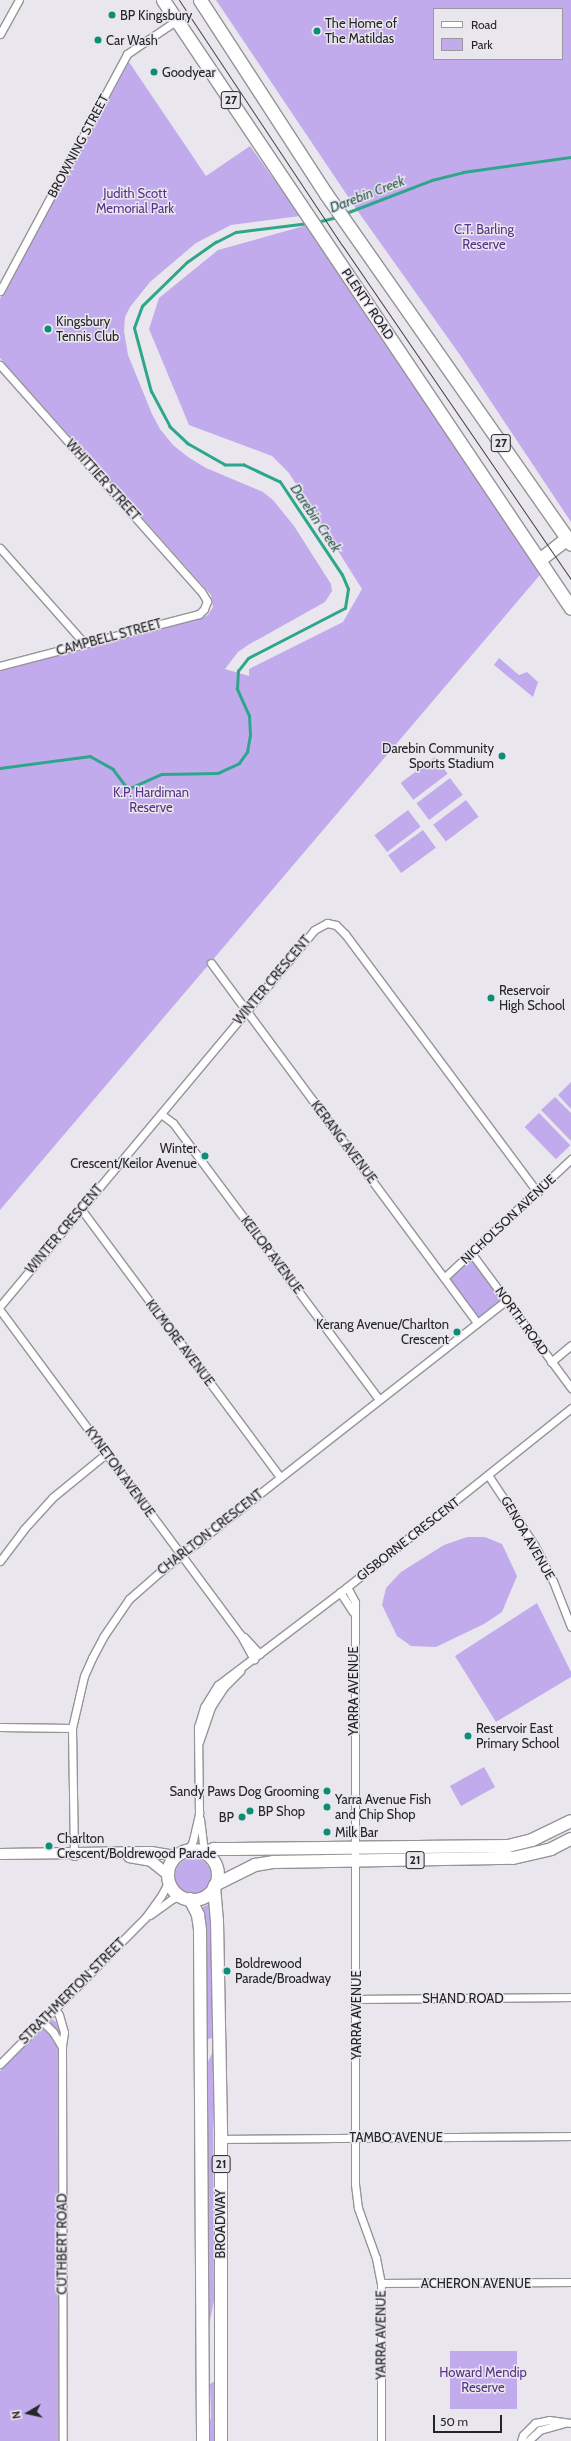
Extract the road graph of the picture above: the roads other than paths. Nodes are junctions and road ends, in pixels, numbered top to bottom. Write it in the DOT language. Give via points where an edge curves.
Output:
graph roads {
  1 [pos="19,0"];
  2 [pos="164,0"];
  3 [pos="200,0"];
  4 [pos="177,20"];
  5 [pos="0,34"];
  6 [pos="0,290"];
  7 [pos="0,365"];
  8 [pos="569,541"];
  9 [pos="0,548"];
  10 [pos="539,560"];
  11 [pos="205,596"];
  12 [pos="571,608"];
  13 [pos="84,643"];
  14 [pos="0,666"];
  15 [pos="211,962"];
  16 [pos="247,1011"];
  17 [pos="161,1114"];
  18 [pos="571,1159"];
  19 [pos="537,1192"];
  20 [pos="81,1209"];
  21 [pos="472,1254"];
  22 [pos="445,1277"];
  23 [pos="506,1300"];
  24 [pos="0,1306"];
  25 [pos="0,1310"];
  26 [pos="477,1322"];
  27 [pos="571,1345"];
  28 [pos="551,1362"];
  29 [pos="571,1388"];
  30 [pos="379,1399"];
  31 [pos="571,1408"];
  32 [pos="108,1453"];
  33 [pos="488,1475"];
  34 [pos="280,1477"];
  35 [pos="181,1555"];
  36 [pos="0,1561"];
  37 [pos="347,1587"];
  38 [pos="340,1592"];
  39 [pos="354,1612"];
  40 [pos="571,1626"];
  41 [pos="240,1634"];
  42 [pos="260,1654"];
  43 [pos="254,1659"];
  44 [pos="0,1727"];
  45 [pos="72,1728"];
  46 [pos="199,1813"];
  47 [pos="571,1821"];
  48 [pos="571,1839"];
  49 [pos="354,1847"];
  50 [pos="276,1849"];
  51 [pos="189,1850"];
  52 [pos="204,1853"];
  53 [pos="0,1854"];
  54 [pos="70,1854"];
  55 [pos="177,1856"];
  56 [pos="354,1861"];
  57 [pos="276,1862"];
  58 [pos="168,1878"];
  59 [pos="214,1886"];
  60 [pos="185,1898"];
  61 [pos="145,1918"];
  62 [pos="571,1997"];
  63 [pos="356,1999"];
  64 [pos="55,2008"];
  65 [pos="42,2021"];
  66 [pos="218,2040"];
  67 [pos="62,2047"];
  68 [pos="201,2051"];
  69 [pos="0,2064"];
  70 [pos="571,2136"];
  71 [pos="356,2137"];
  72 [pos="220,2139"];
  73 [pos="571,2282"];
  74 [pos="381,2283"];
  75 [pos="220,2372"];
  76 [pos="204,2379"];
  77 [pos="567,2423"];
  78 [pos="526,2438"];
  79 [pos="63,2441"];
  80 [pos="203,2441"];
  81 [pos="221,2441"];
  82 [pos="381,2441"];
  1 -- 5 [label="street"];
  2 -- 4 [label="highway, PLENTY ROAD / 27"];
  3 -- 8 [label="highway, PLENTY ROAD / 27" via="354,236"];
  4 -- 6 [label="street, BROWNING STREET" via="127,54"];
  4 -- 10 [label="highway, PLENTY ROAD / 27"];
  7 -- 11 [label="street, WHITTIER STREET"];
  8 -- 10 [label="highway"];
  9 -- 13 [label="street"];
  10 -- 12 [label="highway, PLENTY ROAD / 27"];
  11 -- 13 [label="street, CAMPBELL STREET" via="207,601 204,609 198,614"];
  13 -- 14 [label="street, CAMPBELL STREET"];
  15 -- 16 [label="street, KERANG AVENUE"];
  16 -- 17 [label="street, WINTER CRESCENT"];
  16 -- 19 [label="street, WINTER CRESCENT" via="314,930 327,923 336,925"];
  16 -- 22 [label="street, KERANG AVENUE"];
  17 -- 20 [label="street, WINTER CRESCENT"];
  17 -- 30 [label="street, KEILOR AVENUE" via="174,1123"];
  18 -- 19 [label="street, NICHOLSON AVENUE"];
  19 -- 21 [label="street, NICHOLSON AVENUE"];
  20 -- 24 [label="street, WINTER CRESCENT"];
  20 -- 34 [label="street, KILMORE AVENUE"];
  21 -- 22 [label="street, NICHOLSON AVENUE"];
  21 -- 23 [label="street, NORTH ROAD"];
  22 -- 26 [label="street, KERANG AVENUE"];
  23 -- 26 [label="street, CHARLTON CRESCENT"];
  23 -- 28 [label="street, NORTH ROAD"];
  25 -- 32 [label="street, KYNETON AVENUE"];
  26 -- 30 [label="street, CHARLTON CRESCENT"];
  27 -- 28 [label="street"];
  28 -- 29 [label="street, NORTH ROAD"];
  30 -- 34 [label="street, CHARLTON CRESCENT"];
  31 -- 33 [label="street, GISBORNE CRESCENT"];
  32 -- 35 [label="street, KYNETON AVENUE"];
  32 -- 36 [label="street" via="53,1498 24,1529"];
  33 -- 37 [label="street, GISBORNE CRESCENT"];
  33 -- 40 [label="street, GENOA AVENUE" via="535,1546 553,1581"];
  34 -- 35 [label="street, CHARLTON CRESCENT"];
  35 -- 41 [label="street, KYNETON AVENUE"];
  35 -- 45 [label="street, CHARLTON CRESCENT" via="129,1599 103,1637 84,1676"];
  37 -- 38 [label="street, GISBORNE CRESCENT"];
  37 -- 39 [label="street, YARRA AVENUE" via="354,1596"];
  38 -- 39 [label="street"];
  38 -- 42 [label="street, GISBORNE CRESCENT"];
  39 -- 49 [label="street, YARRA AVENUE"];
  41 -- 42 [label="street, KYNETON AVENUE"];
  41 -- 43 [label="street, KYNETON AVENUE"];
  42 -- 43 [label="street, GISBORNE CRESCENT"];
  43 -- 46 [label="street, GISBORNE CRESCENT" via="230,1675 210,1696 198,1727"];
  44 -- 45 [label="street"];
  45 -- 54 [label="street, CHARLTON CRESCENT"];
  46 -- 51 [label="street, GISBORNE CRESCENT"];
  46 -- 52 [label="street"];
  47 -- 49 [label="main road, 21" via="532,1840 508,1846"];
  48 -- 56 [label="main road, 21" via="551,1849 513,1858"];
  49 -- 50 [label="main road, 21"];
  49 -- 56 [label="street, YARRA AVENUE"];
  50 -- 52 [label="main road, 21" via="214,1850"];
  50 -- 57 [label="main road"];
  51 -- 52 [label="main road, 21"];
  51 -- 55 [label="main road"];
  52 -- 59 [label="main road, 21" via="212,1860 217,1870"];
  53 -- 54 [label="main road"];
  54 -- 55 [label="main road" via="150,1852"];
  54 -- 58 [label="main road" via="138,1857 151,1861"];
  55 -- 58 [label="main road" via="170,1864"];
  56 -- 57 [label="main road, 21"];
  56 -- 63 [label="street, YARRA AVENUE"];
  57 -- 59 [label="main road, 21" via="255,1865"];
  58 -- 60 [label="main road, 21" via="173,1890"];
  58 -- 61 [label="street, STRATHMERTON STREET" via="161,1896"];
  59 -- 60 [label="main road, 21" via="204,1897"];
  59 -- 66 [label="main road, BROADWAY / 21"];
  60 -- 61 [label="street, STRATHMERTON STREET" via="172,1899"];
  60 -- 68 [label="main road, BROADWAY / 21" via="198,1915 200,1930"];
  61 -- 64 [label="street, STRATHMERTON STREET"];
  62 -- 63 [label="street, SHAND ROAD"];
  63 -- 71 [label="street, YARRA AVENUE"];
  64 -- 65 [label="street, STRATHMERTON STREET"];
  64 -- 67 [label="street, CUTHBERT ROAD" via="64,2032"];
  65 -- 67 [label="street" via="53,2032"];
  65 -- 69 [label="street, STRATHMERTON STREET"];
  66 -- 68 [label="main road"];
  66 -- 72 [label="main road, BROADWAY / 21"];
  67 -- 79 [label="street, CUTHBERT ROAD"];
  68 -- 76 [label="main road, BROADWAY / 21"];
  70 -- 71 [label="street, TAMBO AVENUE"];
  71 -- 72 [label="street, TAMBO AVENUE"];
  71 -- 74 [label="street, YARRA AVENUE" via="355,2184 358,2208 376,2258"];
  72 -- 75 [label="main road, BROADWAY / 21"];
  73 -- 74 [label="street, ACHERON AVENUE"];
  74 -- 82 [label="street, YARRA AVENUE"];
  75 -- 76 [label="main road"];
  75 -- 81 [label="main road, BROADWAY / 21"];
  76 -- 80 [label="main road, BROADWAY / 21"];
  77 -- 78 [label="street" via="535,2423"];
}
